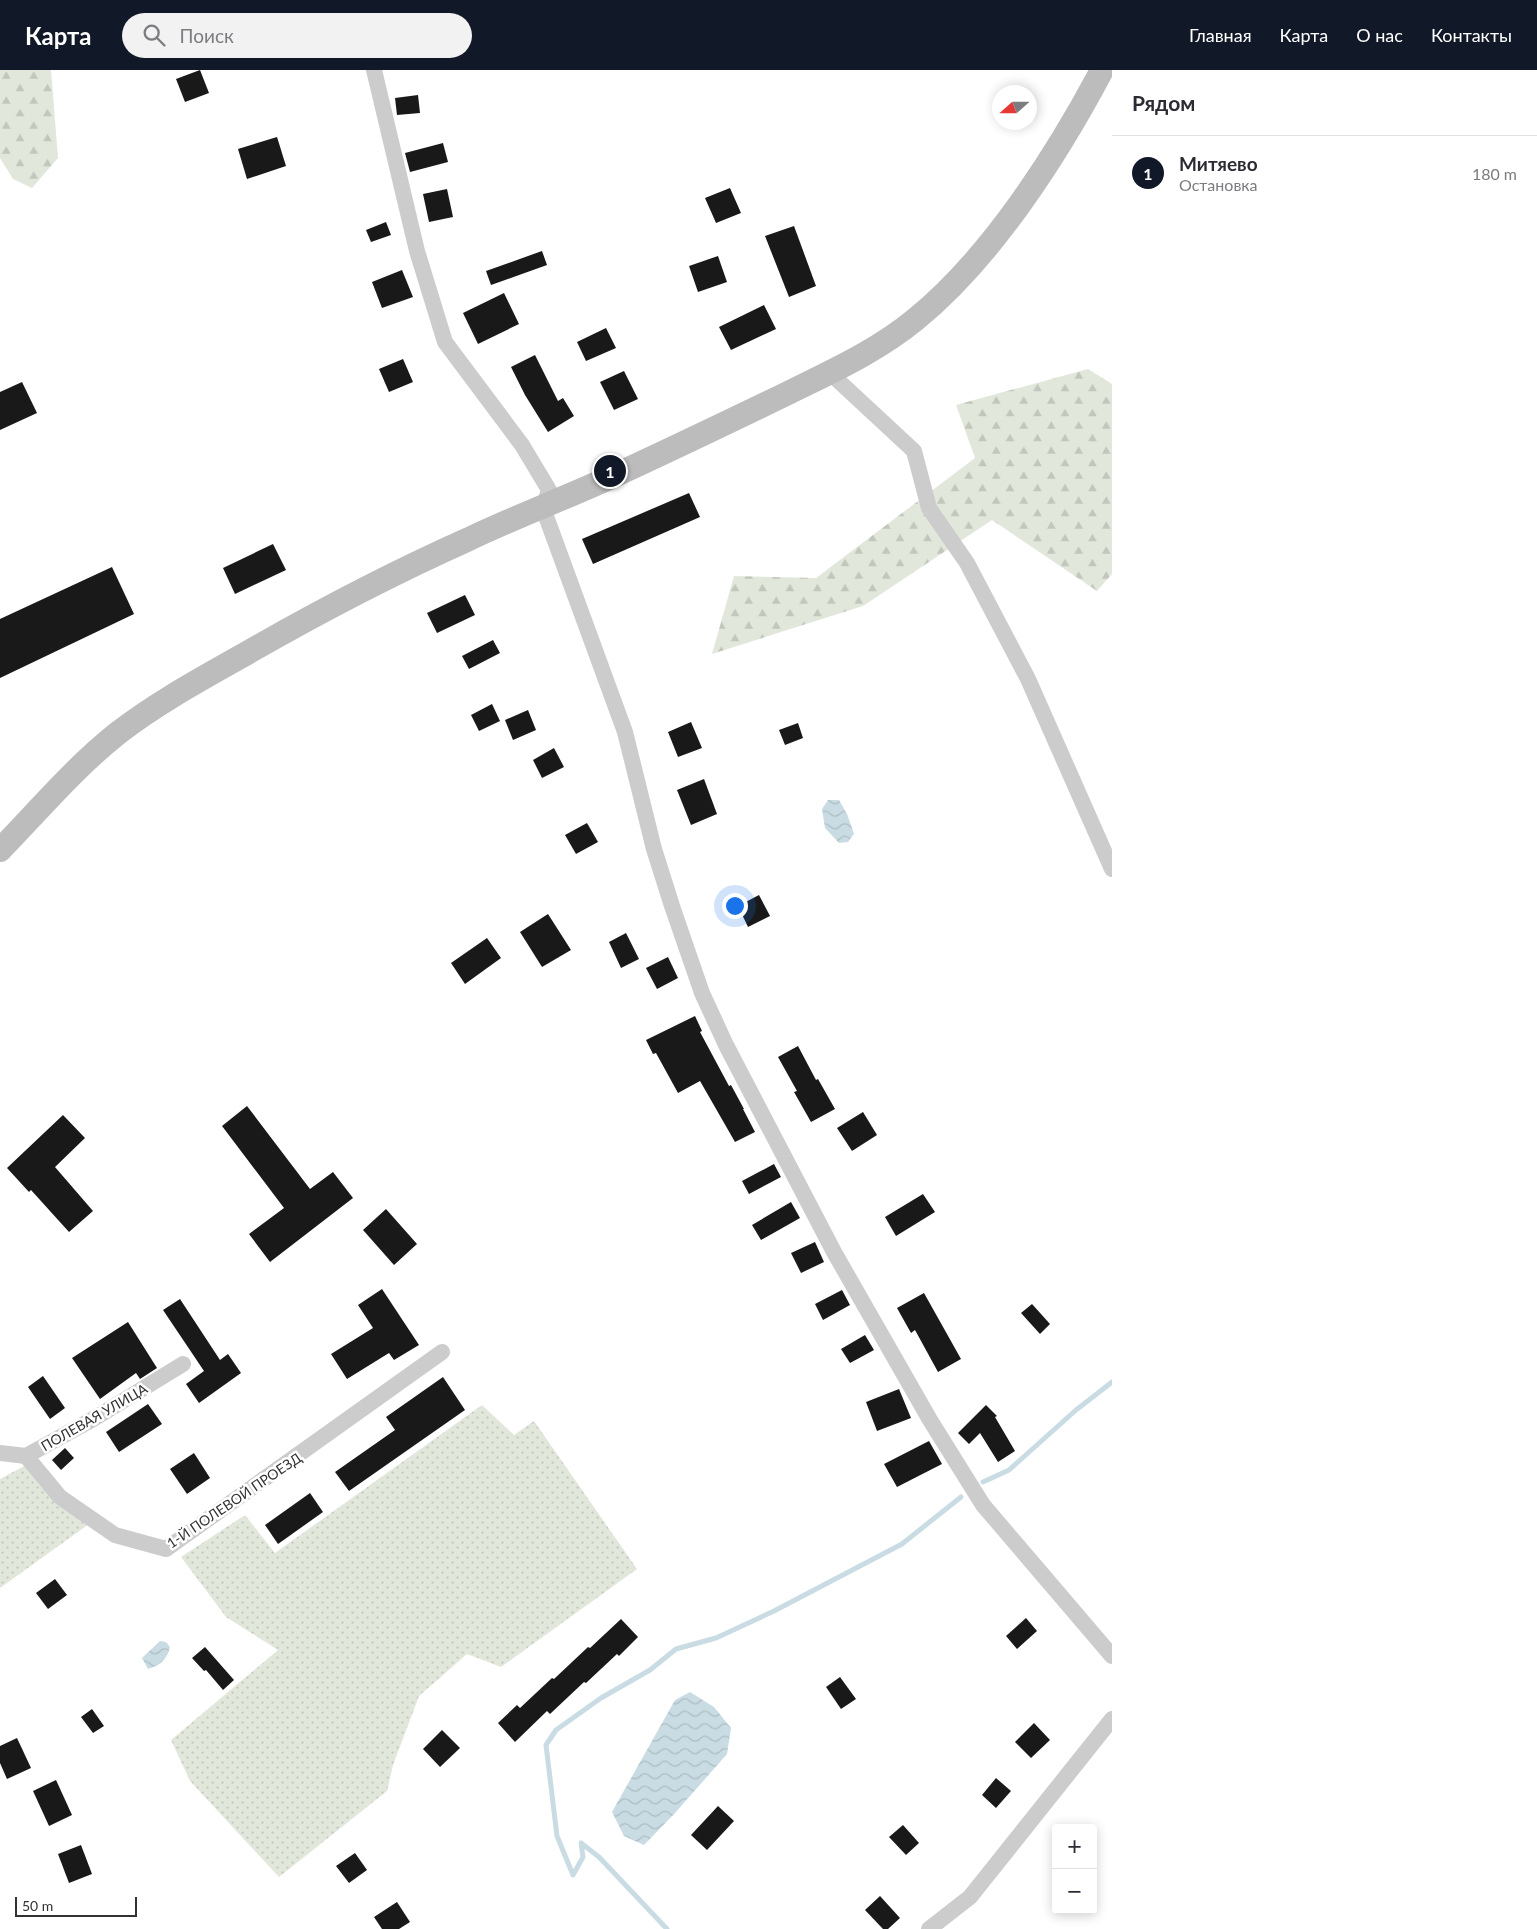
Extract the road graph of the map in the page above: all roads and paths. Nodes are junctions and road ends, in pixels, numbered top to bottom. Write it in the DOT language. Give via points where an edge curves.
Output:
graph roads {
  1 [pos="374,70"];
  2 [pos="1102,70"];
  3 [pos="830,373"];
  4 [pos="543,508"];
  5 [pos="0,850"];
  6 [pos="1112,869"];
  7 [pos="442,1352"];
  8 [pos="183,1364"];
  9 [pos="0,1453"];
  10 [pos="26,1456"];
  11 [pos="1112,1656"];
  12 [pos="1112,1719"];
  13 [pos="929,1929"];
  1 -- 4 [label="street" via="418,251 446,342 522,445 550,490"];
  2 -- 3 [label="street" via="1041,172 960,278 903,330"];
  3 -- 4 [label="street"];
  3 -- 6 [label="street" via="914,452 929,508 967,563 1028,679"];
  4 -- 5 [label="street" via="472,537 316,614 166,699 91,756"];
  4 -- 11 [label="street" via="625,732 654,849 672,906 702,993 726,1045 834,1252 930,1420 983,1504"];
  7 -- 10 [label="street, 1-Й ПОЛЕВОЙ ПРОЕЗД" via="166,1549 115,1535 60,1497"];
  8 -- 10 [label="street, ПОЛЕВАЯ УЛИЦА"];
  9 -- 10 [label="street, ПОЛЕВАЯ УЛИЦА"];
  12 -- 13 [label="street" via="970,1898"];
}
